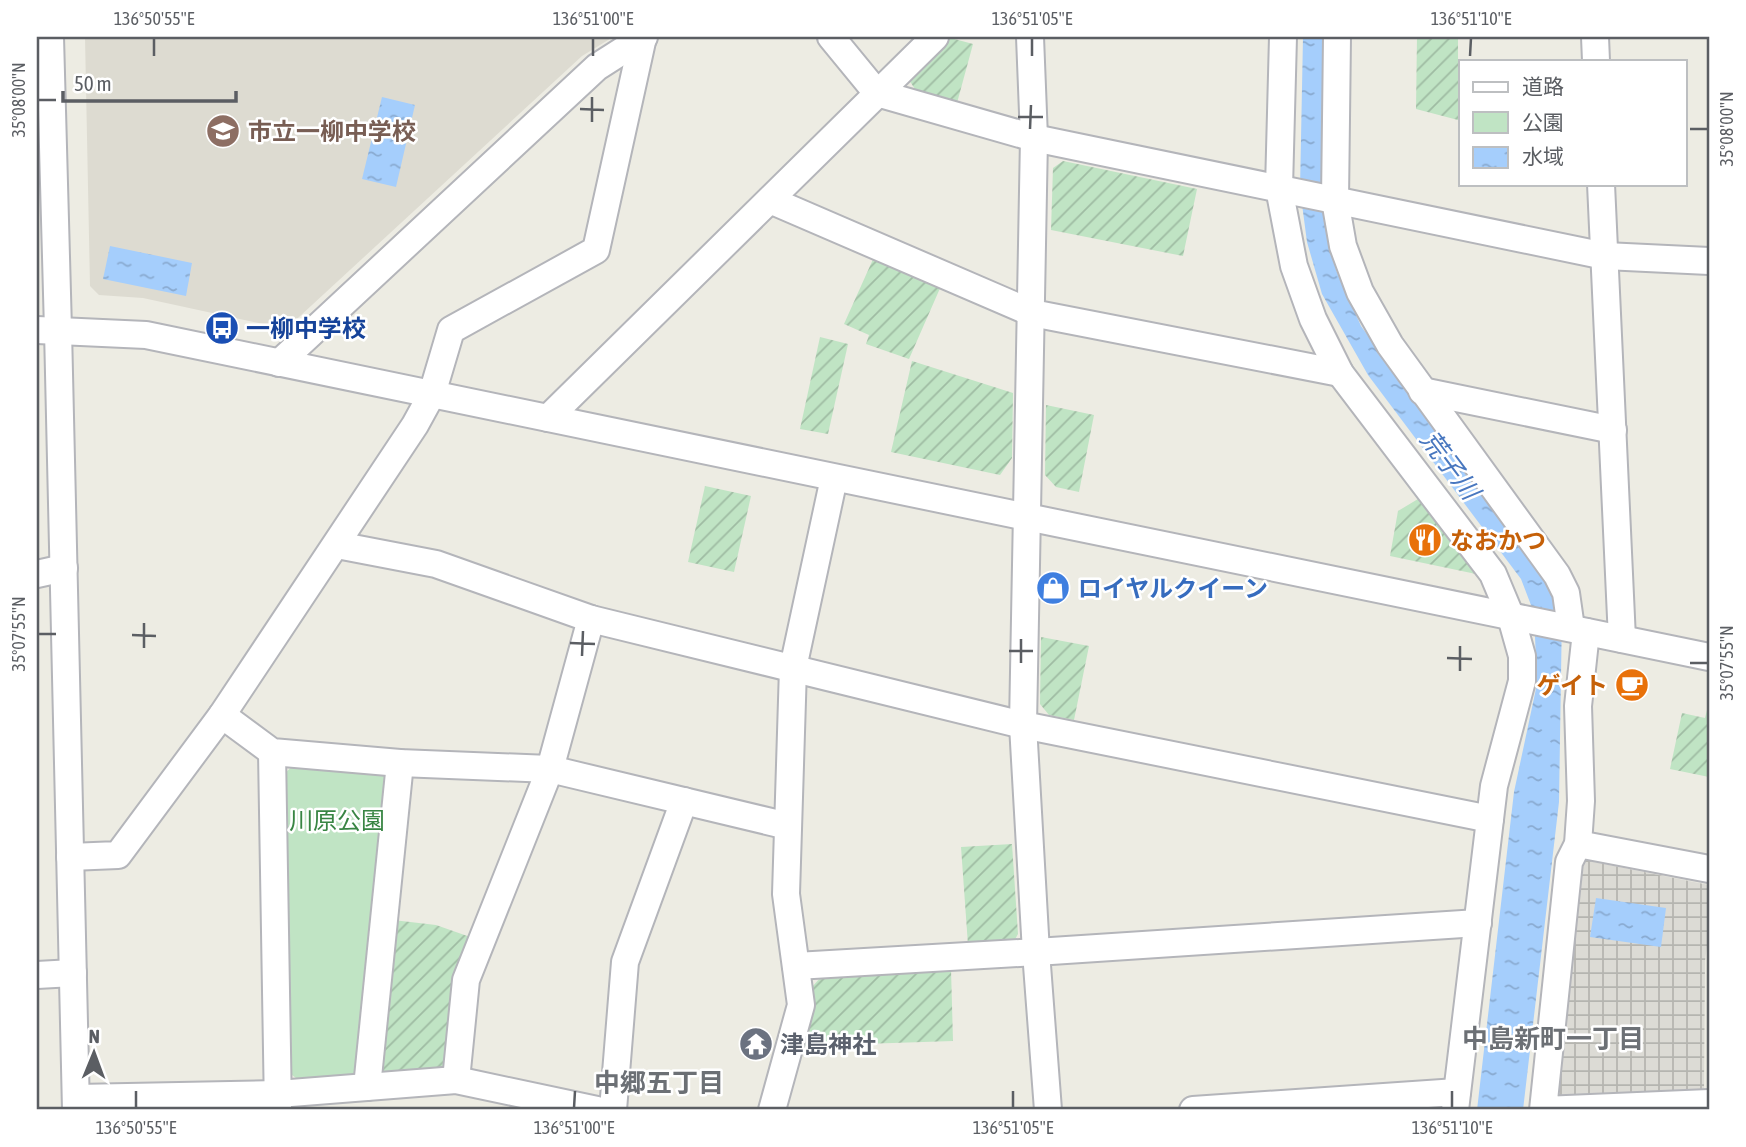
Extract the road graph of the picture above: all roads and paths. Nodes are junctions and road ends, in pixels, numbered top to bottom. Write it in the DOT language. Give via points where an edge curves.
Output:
graph roads {
  1 [pos="50,37"];
  2 [pos="644,37"];
  3 [pos="831,37"];
  4 [pos="935,37"];
  5 [pos="1030,37"];
  6 [pos="1283,37"];
  7 [pos="1337,37"];
  8 [pos="1595,37"];
  9 [pos="1596,60"];
  10 [pos="877,93"];
  11 [pos="1034,138"];
  12 [pos="1601,186"];
  13 [pos="1286,190"];
  14 [pos="1331,199"];
  15 [pos="770,200"];
  16 [pos="1605,256"];
  17 [pos="1709,261"];
  18 [pos="1031,313"];
  19 [pos="48,330"];
  20 [pos="279,363"];
  21 [pos="1340,373"];
  22 [pos="1422,391"];
  23 [pos="432,394"];
  24 [pos="548,418"];
  25 [pos="1613,430"];
  26 [pos="834,478"];
  27 [pos="1027,517"];
  28 [pos="337,545"];
  29 [pos="64,568"];
  30 [pos="37,574"];
  31 [pos="1519,618"];
  32 [pos="591,619"];
  33 [pos="1578,630"];
  34 [pos="1622,639"];
  35 [pos="1709,657"];
  36 [pos="793,668"];
  37 [pos="222,715"];
  38 [pos="1023,725"];
  39 [pos="272,752"];
  40 [pos="400,763"];
  41 [pos="550,769"];
  42 [pos="684,801"];
  43 [pos="1490,819"];
  44 [pos="788,826"];
  45 [pos="1578,844"];
  46 [pos="70,857"];
  47 [pos="1709,869"];
  48 [pos="1478,923"];
  49 [pos="1036,952"];
  50 [pos="796,966"];
  51 [pos="73,973"];
  52 [pos="37,975"];
  53 [pos="456,1080"];
  54 [pos="367,1087"];
  55 [pos="1456,1101"];
  56 [pos="278,1102"];
  57 [pos="1709,1103"];
  58 [pos="76,1104"];
  59 [pos="1234,1109"];
  60 [pos="597,1110"];
  61 [pos="613,1110"];
  62 [pos="772,1110"];
  63 [pos="1048,1110"];
  64 [pos="1192,1110"];
  1 -- 19 [label="street"];
  2 -- 20 [label="street" via="597,67"];
  2 -- 23 [label="street" via="596,250 451,330"];
  3 -- 10 [label="street"];
  4 -- 10 [label="street"];
  5 -- 11 [label="street"];
  6 -- 13 [label="street"];
  7 -- 14 [label="street"];
  8 -- 9 [label="street"];
  10 -- 11 [label="street"];
  10 -- 15 [label="street"];
  11 -- 13 [label="street"];
  11 -- 18 [label="street"];
  12 -- 16 [label="street"];
  13 -- 14 [label="street"];
  13 -- 21 [label="street" via="1294,266 1312,319"];
  14 -- 16 [label="street"];
  14 -- 22 [label="street" via="1360,292"];
  15 -- 18 [label="street"];
  15 -- 24 [label="street"];
  16 -- 17 [label="street"];
  16 -- 25 [label="street"];
  18 -- 21 [label="street"];
  18 -- 27 [label="street"];
  19 -- 20 [label="street" via="146,335"];
  19 -- 29 [label="street"];
  20 -- 23 [label="street"];
  21 -- 31 [label="street" via="1493,574"];
  22 -- 25 [label="street"];
  22 -- 33 [label="street" via="1557,575"];
  23 -- 24 [label="street"];
  23 -- 28 [label="street"];
  24 -- 26 [label="street"];
  25 -- 34 [label="street"];
  26 -- 27 [label="street"];
  26 -- 36 [label="street"];
  27 -- 31 [label="street"];
  27 -- 38 [label="street"];
  28 -- 32 [label="street" via="436,564"];
  28 -- 37 [label="street"];
  29 -- 30 [label="street"];
  29 -- 46 [label="street"];
  31 -- 33 [label="street"];
  31 -- 43 [label="street" via="1522,681 1494,786"];
  32 -- 36 [label="street"];
  32 -- 41 [label="street"];
  33 -- 34 [label="street"];
  33 -- 45 [label="street"];
  34 -- 35 [label="street"];
  36 -- 38 [label="street"];
  36 -- 44 [label="street"];
  37 -- 39 [label="street"];
  37 -- 46 [label="street" via="118,855"];
  38 -- 43 [label="street"];
  38 -- 49 [label="street"];
  39 -- 40 [label="street"];
  39 -- 56 [label="street"];
  40 -- 41 [label="street"];
  40 -- 54 [label="street"];
  41 -- 42 [label="street"];
  41 -- 53 [label="street" via="466,980"];
  42 -- 44 [label="street"];
  42 -- 61 [label="street" via="625,962"];
  43 -- 48 [label="street"];
  44 -- 50 [label="street" via="786,894"];
  45 -- 47 [label="street"];
  45 -- 57 [label="street" via="1569,862 1543,1110"];
  46 -- 51 [label="street"];
  48 -- 49 [label="street"];
  48 -- 55 [label="street"];
  49 -- 50 [label="street"];
  49 -- 63 [label="street"];
  50 -- 62 [label="street" via="800,1005"];
  51 -- 52 [label="street"];
  51 -- 58 [label="street"];
  53 -- 54 [label="street"];
  53 -- 60 [label="street"];
  54 -- 56 [label="street"];
  55 -- 59 [label="street"];
  56 -- 58 [label="street"];
  59 -- 64 [label="street"];
}
